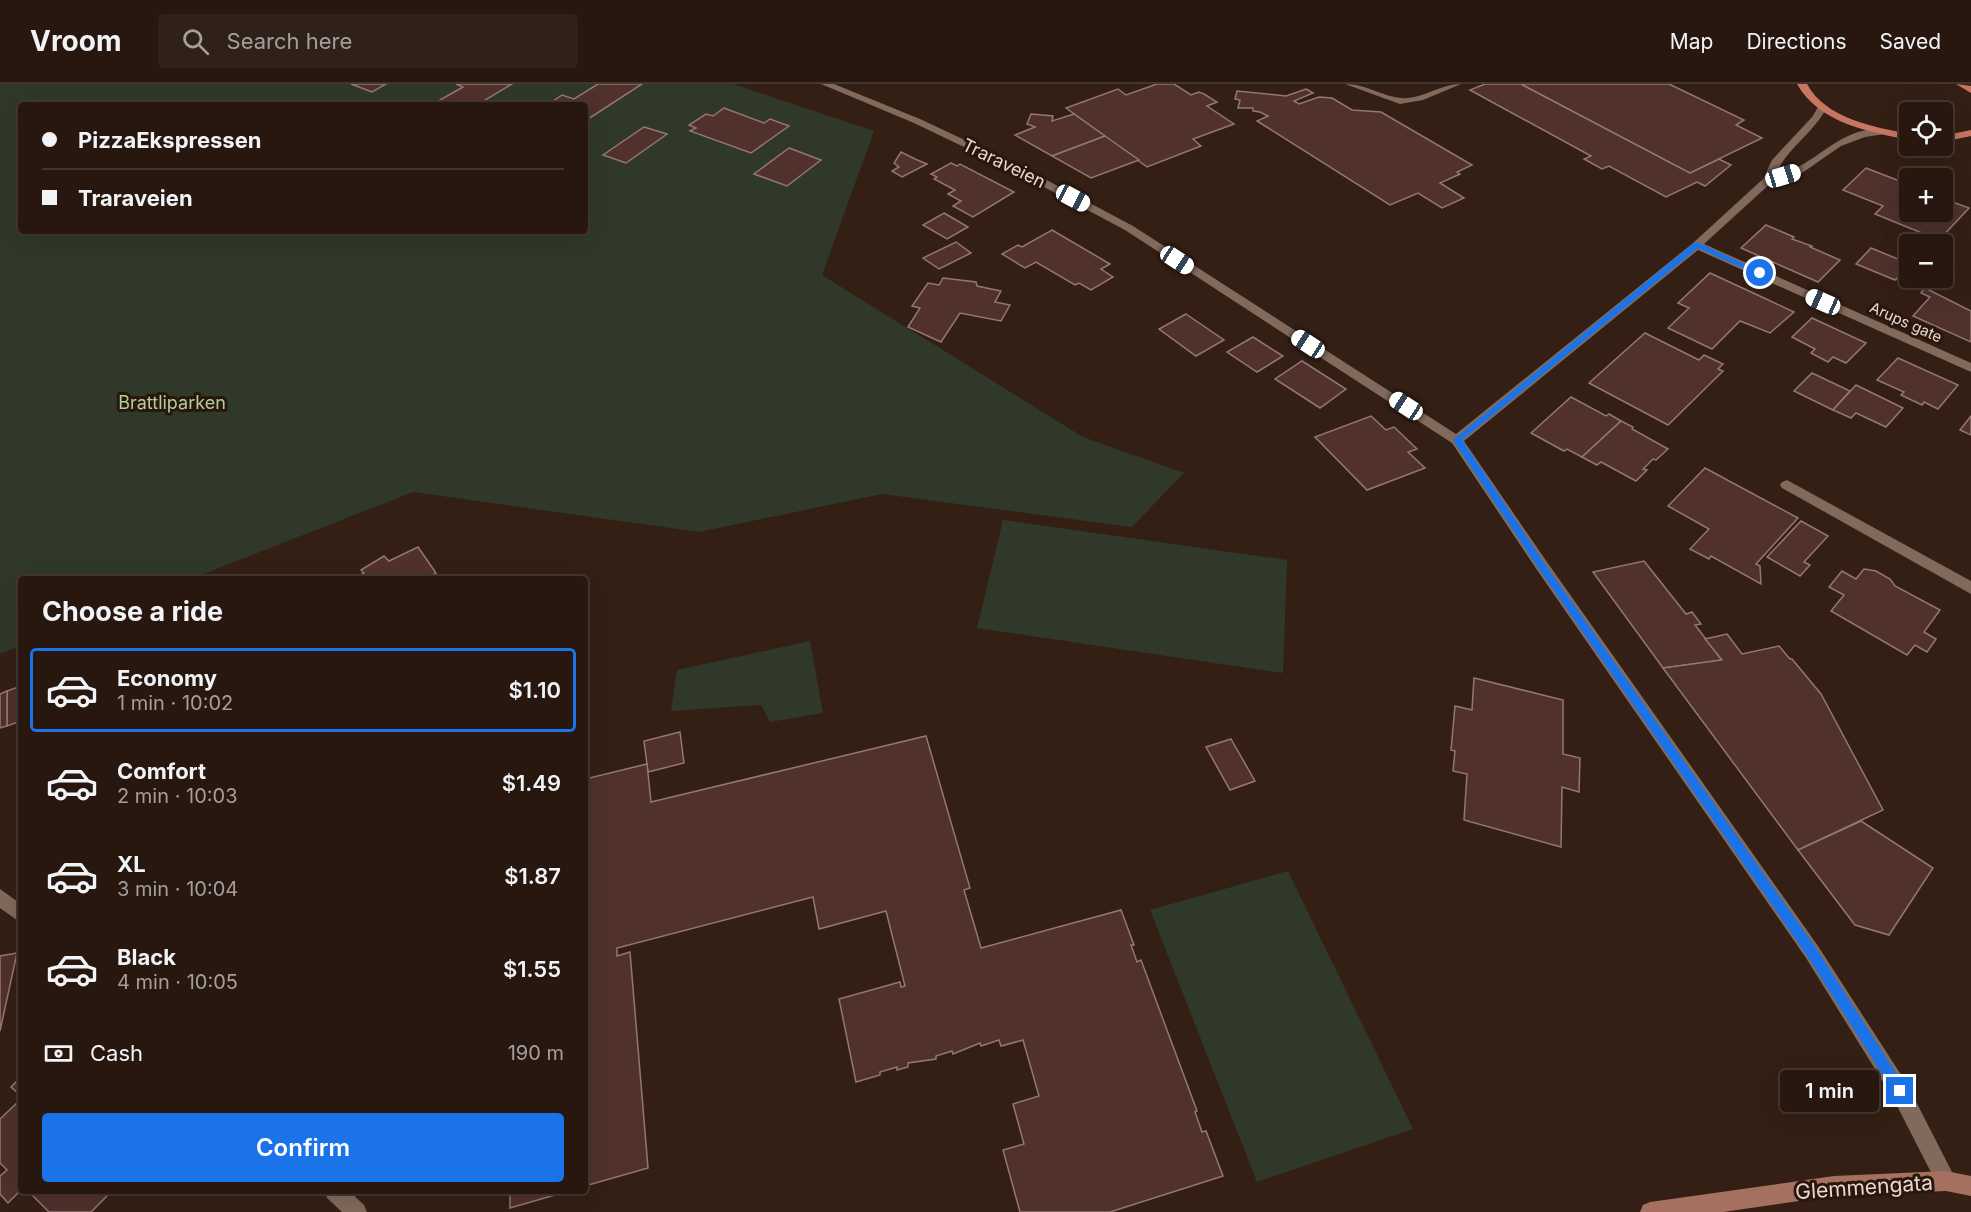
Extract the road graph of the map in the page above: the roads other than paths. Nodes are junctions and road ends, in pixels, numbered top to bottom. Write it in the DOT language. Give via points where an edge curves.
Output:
graph roads {
  1 [pos="826,84"];
  2 [pos="1350,84"];
  3 [pos="1456,84"];
  4 [pos="1802,84"];
  5 [pos="1961,84"];
  6 [pos="1971,90"];
  7 [pos="1822,107"];
  8 [pos="1882,132"];
  9 [pos="1971,133"];
  10 [pos="1899,135"];
  11 [pos="1953,137"];
  12 [pos="1953,141"];
  13 [pos="1971,146"];
  14 [pos="1768,180"];
  15 [pos="1697,245"];
  16 [pos="1971,368"];
  17 [pos="1457,440"];
  18 [pos="1787,485"];
  19 [pos="1971,588"];
  20 [pos="0,897"];
  21 [pos="18,912"];
  22 [pos="1946,1181"];
  23 [pos="1971,1186"];
  24 [pos="337,1194"];
  25 [pos="357,1212"];
  26 [pos="1650,1212"];
  1 -- 17 [label="street, Traraveien" via="917,121 1018,169 1129,228"];
  2 -- 3 [label="street" via="1400,101"];
  4 -- 7 [label="main road" via="1804,91"];
  5 -- 6 [label="main road"];
  7 -- 8 [label="main road"];
  7 -- 14 [label="street" via="1776,162"];
  8 -- 10 [label="main road"];
  8 -- 14 [label="street" via="1863,134 1838,144 1798,171"];
  9 -- 11 [label="main road"];
  12 -- 13 [label="main road"];
  14 -- 15 [label="street"];
  15 -- 16 [label="street, Arups gate"];
  15 -- 17 [label="street"];
  17 -- 22 [label="street, Traraveien" via="1812,952 1900,1091"];
  18 -- 19 [label="street"];
  20 -- 21 [label="street"];
  22 -- 23 [label="street, Glemmengata"];
  22 -- 26 [label="street, Glemmengata" via="1834,1186"];
  24 -- 25 [label="street"];
}
